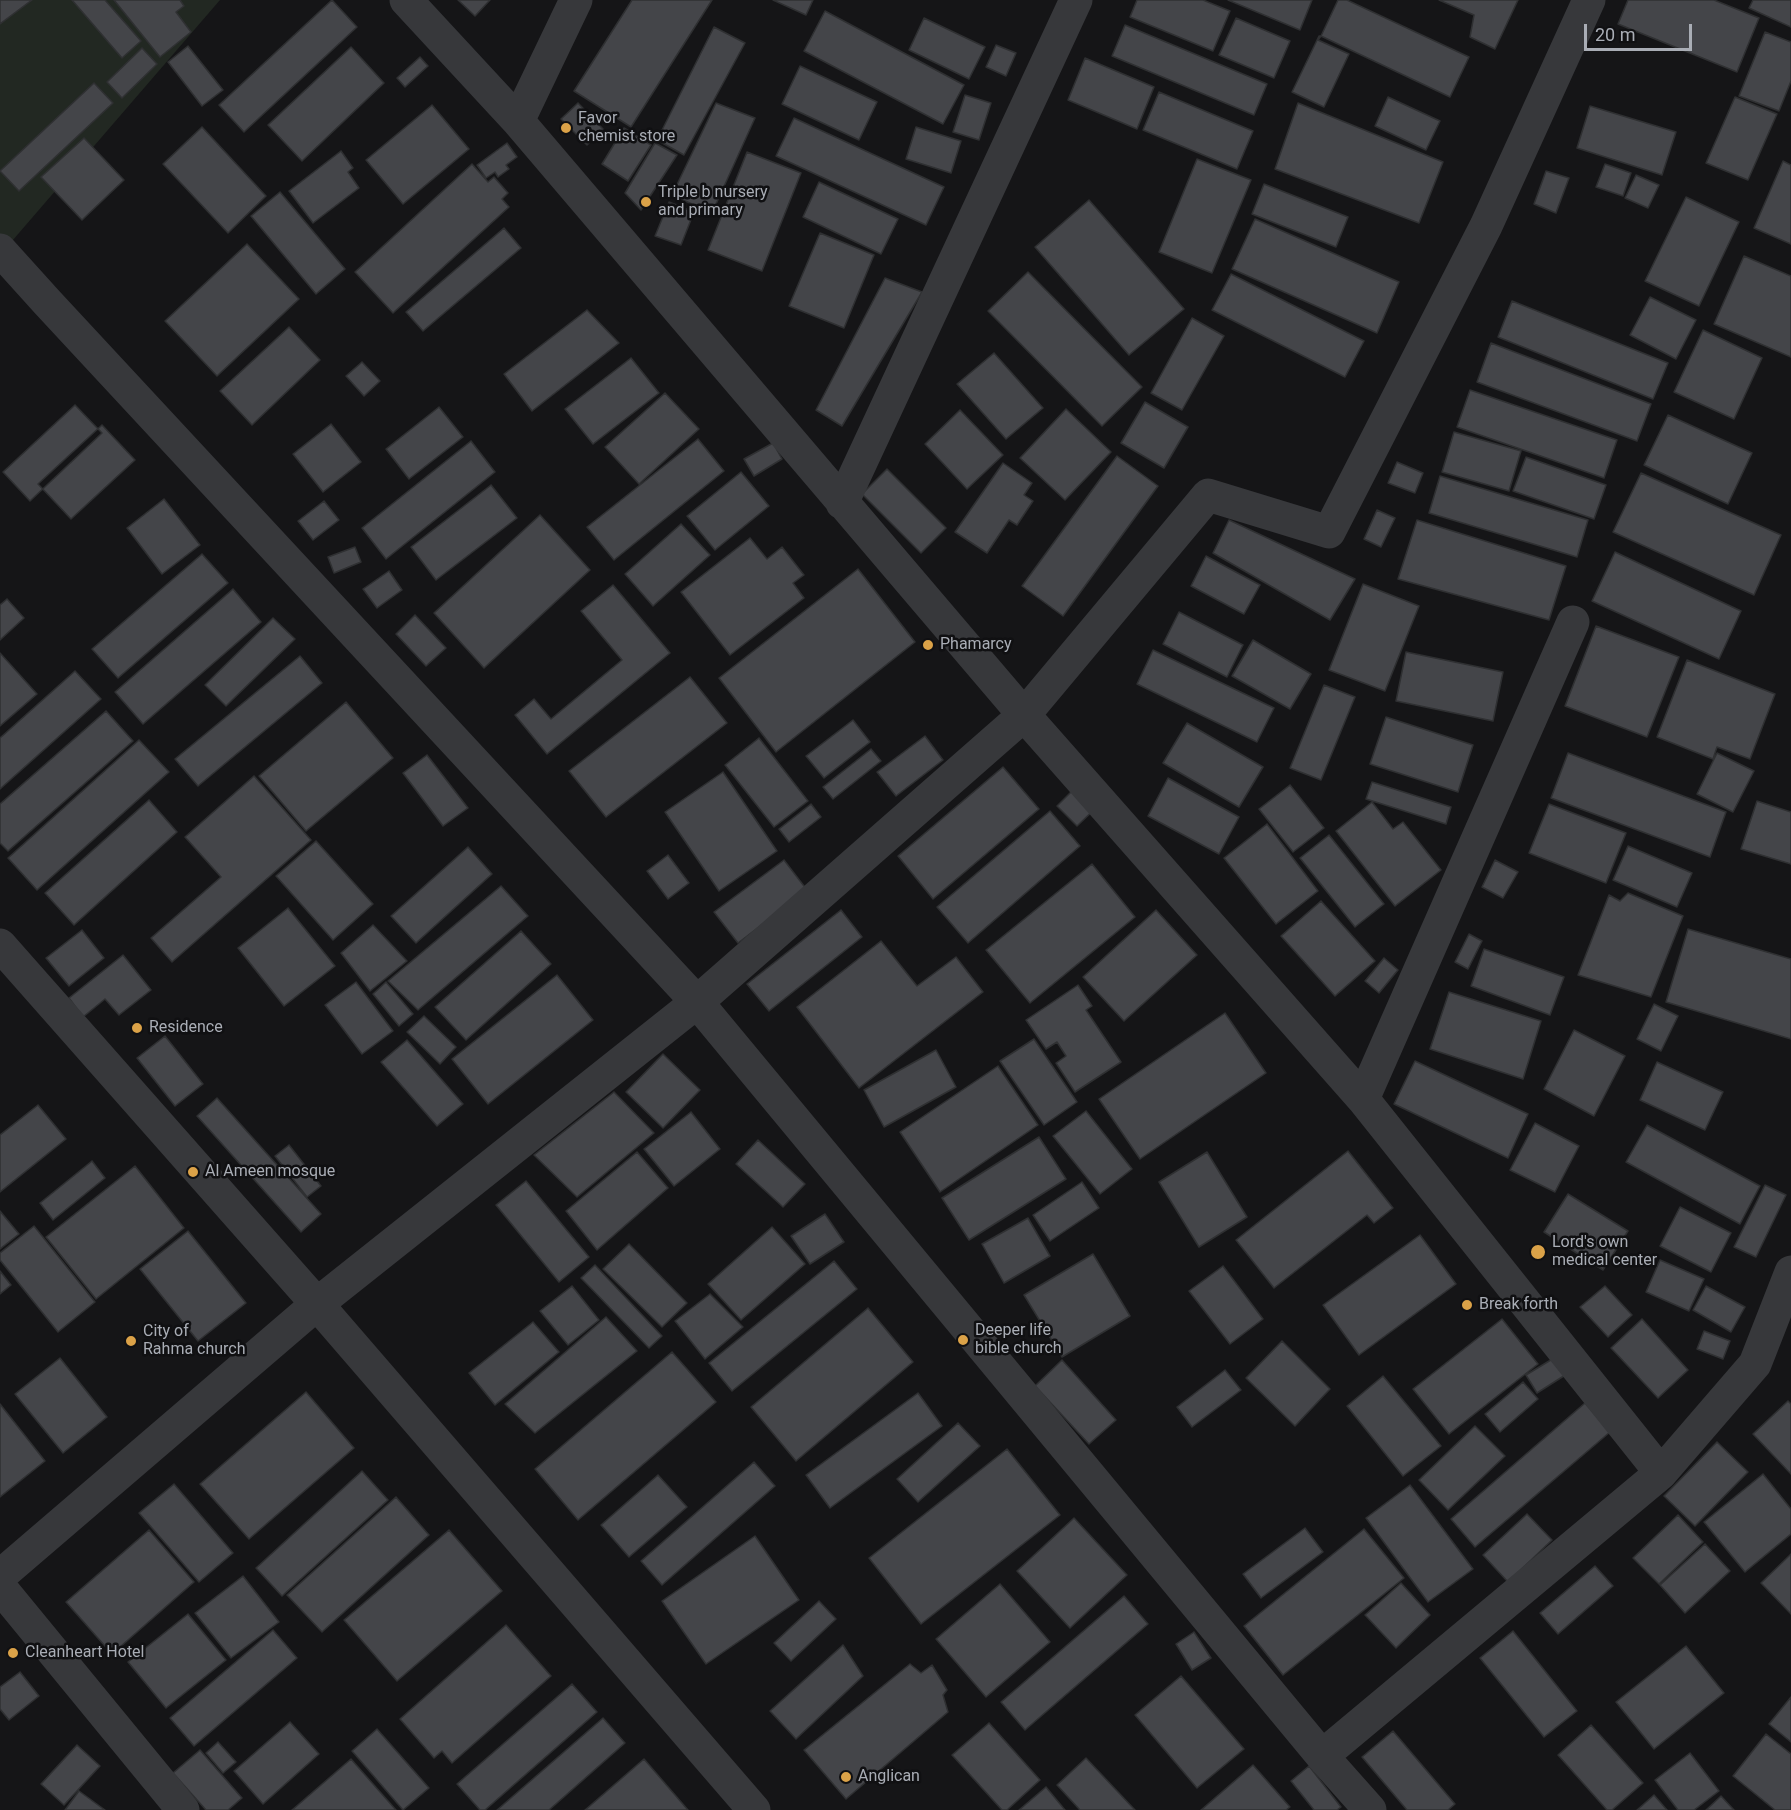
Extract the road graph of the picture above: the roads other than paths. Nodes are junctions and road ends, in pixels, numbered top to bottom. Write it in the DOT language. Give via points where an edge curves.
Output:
graph roads {
  1 [pos="406,0"];
  2 [pos="576,0"];
  3 [pos="1076,0"];
  4 [pos="1589,0"];
  5 [pos="518,121"];
  6 [pos="0,250"];
  7 [pos="842,503"];
  8 [pos="1572,622"];
  9 [pos="1023,715"];
  10 [pos="0,945"];
  11 [pos="698,1002"];
  12 [pos="1363,1099"];
  13 [pos="1791,1272"];
  14 [pos="317,1304"];
  15 [pos="1661,1473"];
  16 [pos="0,1576"];
  17 [pos="0,1587"];
  18 [pos="1322,1756"];
  19 [pos="183,1810"];
  20 [pos="754,1810"];
  21 [pos="1370,1810"];
  1 -- 5 [label="street"];
  2 -- 5 [label="street"];
  3 -- 7 [label="street"];
  4 -- 9 [label="street" via="1486,226 1329,532 1208,495"];
  5 -- 7 [label="street"];
  6 -- 11 [label="street"];
  7 -- 9 [label="street"];
  8 -- 12 [label="street"];
  9 -- 11 [label="street"];
  9 -- 12 [label="street"];
  10 -- 14 [label="street"];
  11 -- 14 [label="street"];
  11 -- 18 [label="street"];
  12 -- 15 [label="street"];
  13 -- 15 [label="street" via="1755,1364"];
  14 -- 16 [label="street"];
  14 -- 20 [label="street"];
  15 -- 18 [label="street"];
  17 -- 19 [label="street"];
  18 -- 21 [label="street"];
}
